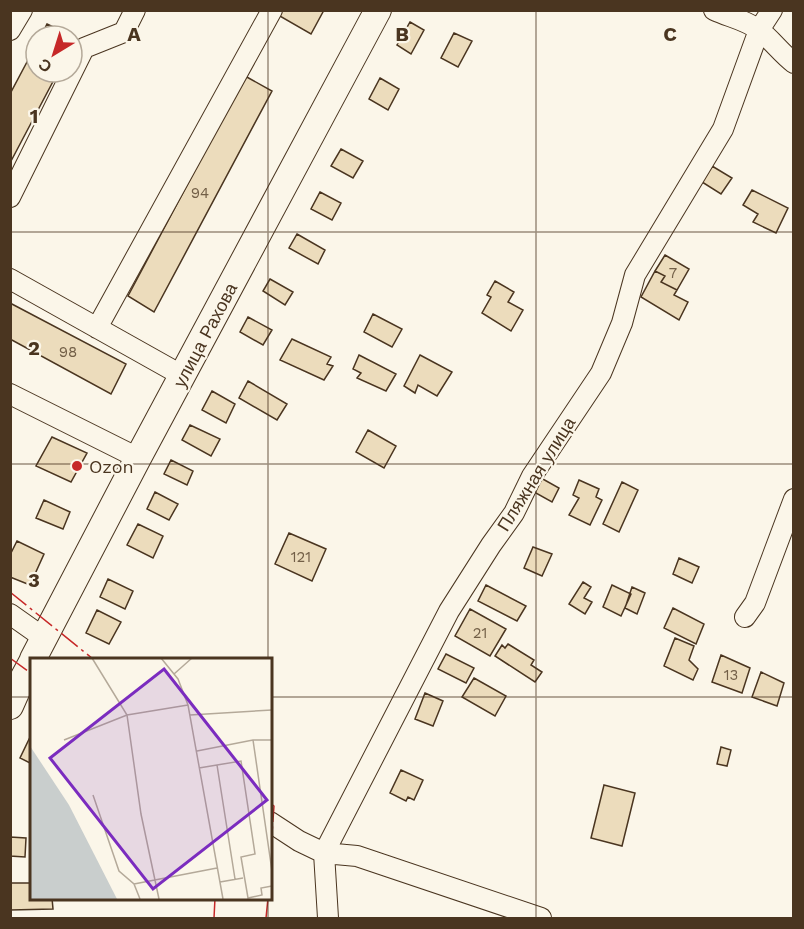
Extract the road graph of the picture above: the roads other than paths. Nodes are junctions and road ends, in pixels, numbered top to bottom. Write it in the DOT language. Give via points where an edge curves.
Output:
graph roads {
  1 [pos="22,10"];
  2 [pos="135,10"];
  3 [pos="272,10"];
  4 [pos="378,10"];
  5 [pos="714,10"];
  6 [pos="772,10"];
  7 [pos="10,30"];
  8 [pos="759,30"];
  9 [pos="794,63"];
  10 [pos="10,197"];
  11 [pos="10,279"];
  12 [pos="97,328"];
  13 [pos="183,376"];
  14 [pos="10,394"];
  15 [pos="138,458"];
  16 [pos="794,500"];
  17 [pos="10,614"];
  18 [pos="745,617"];
  19 [pos="36,653"];
  20 [pos="30,669"];
  21 [pos="20,696"];
  22 [pos="272,823"];
  23 [pos="324,854"];
  24 [pos="328,918"];
  25 [pos="541,918"];
  1 -- 7 [label="street"];
  2 -- 10 [label="street" via="124,32 84,48"];
  3 -- 12 [label="street"];
  4 -- 13 [label="main road, улица Рахова"];
  5 -- 8 [label="street"];
  6 -- 8 [label="street, Пляжная улица"];
  8 -- 9 [label="street"];
  8 -- 23 [label="street, Пляжная улица" via="723,129 636,275 601,373 449,611"];
  11 -- 12 [label="street"];
  12 -- 13 [label="street"];
  13 -- 15 [label="main road, улица Рахова"];
  14 -- 15 [label="street"];
  15 -- 19 [label="main road, улица Рахова"];
  16 -- 18 [label="street" via="755,603"];
  17 -- 19 [label="street"];
  20 -- 21 [label="main road, улица Рахова"];
  22 -- 23 [label="street"];
  23 -- 24 [label="street"];
  23 -- 25 [label="street" via="357,856"];
}
